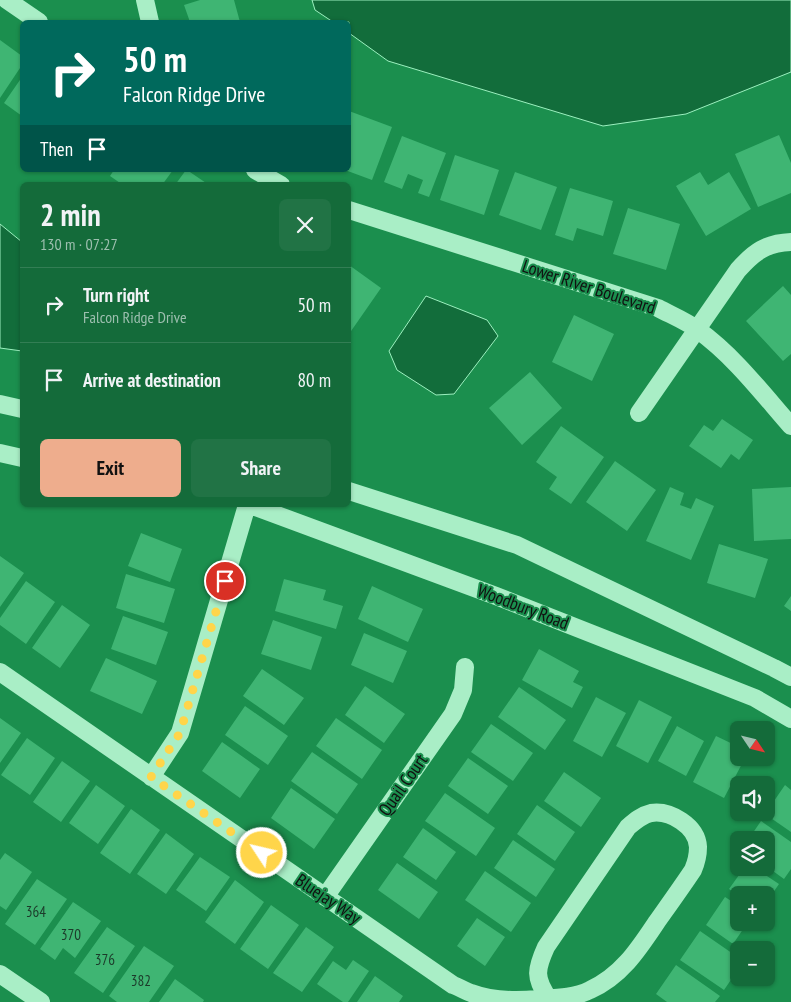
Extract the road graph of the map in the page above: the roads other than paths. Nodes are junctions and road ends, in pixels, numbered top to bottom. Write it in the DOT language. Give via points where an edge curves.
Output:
graph roads {
  1 [pos="7,0"];
  2 [pos="145,0"];
  3 [pos="36,20"];
  4 [pos="150,20"];
  5 [pos="258,172"];
  6 [pos="276,182"];
  7 [pos="351,211"];
  8 [pos="791,242"];
  9 [pos="697,329"];
  10 [pos="0,404"];
  11 [pos="20,409"];
  12 [pos="639,413"];
  13 [pos="791,426"];
  14 [pos="0,453"];
  15 [pos="20,458"];
  16 [pos="351,492"];
  17 [pos="248,507"];
  18 [pos="254,507"];
  19 [pos="465,667"];
  20 [pos="0,672"];
  21 [pos="791,677"];
  22 [pos="791,719"];
  23 [pos="151,777"];
  24 [pos="325,897"];
  25 [pos="0,974"];
  26 [pos="548,999"];
  27 [pos="41,1002"];
  1 -- 3 [label="street"];
  2 -- 4 [label="street"];
  5 -- 6 [label="street"];
  7 -- 9 [label="street, Lower River Boulevard" via="658,308"];
  8 -- 9 [label="street" via="766,246 747,260"];
  9 -- 12 [label="street"];
  9 -- 13 [label="street, Lower River Boulevard" via="733,361"];
  10 -- 11 [label="street"];
  14 -- 15 [label="street"];
  16 -- 21 [label="street" via="517,544"];
  17 -- 23 [label="street" via="180,733"];
  18 -- 22 [label="street, Woodbury Road" via="496,596 728,687"];
  19 -- 24 [label="street, Quail Court" via="463,690 453,714"];
  20 -- 23 [label="street, Bluejay Way"];
  23 -- 24 [label="street, Bluejay Way"];
  24 -- 26 [label="street, Bluejay Way" via="453,985 488,998"];
  25 -- 27 [label="street"];
  26 -- 26 [label="street, Bluejay Way" via="537,975 546,947 628,828 638,818 650,813 661,813 685,824 694,833 698,845 693,870 634,955 607,981 589,991"];
}
